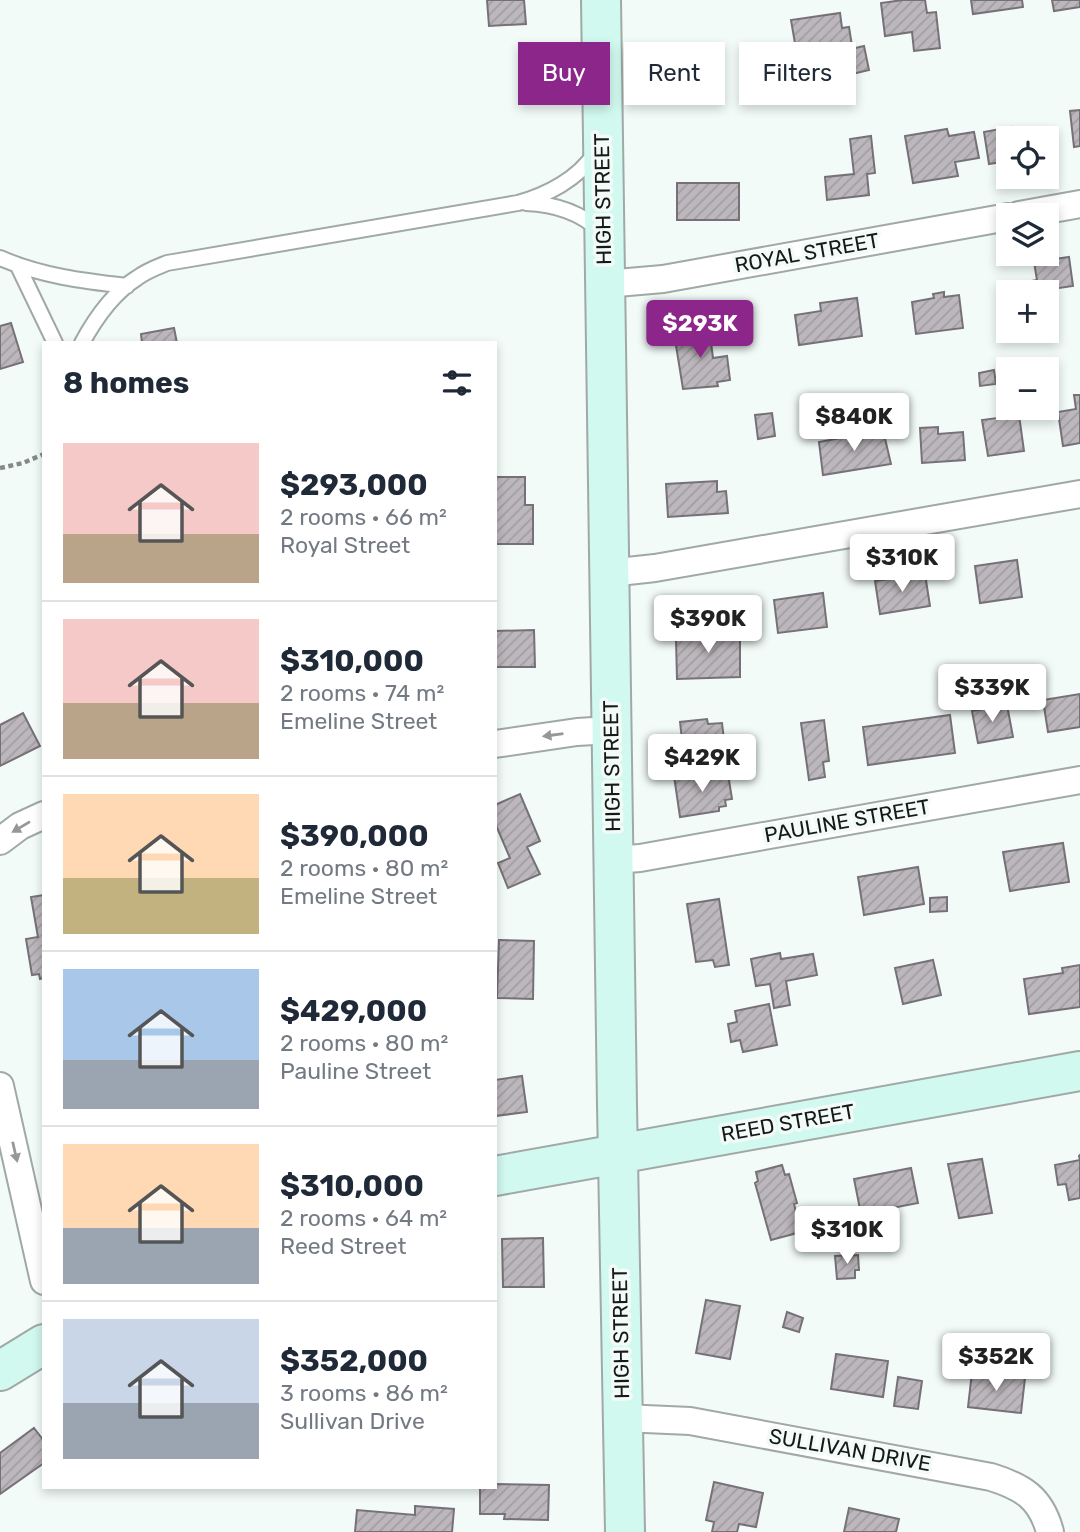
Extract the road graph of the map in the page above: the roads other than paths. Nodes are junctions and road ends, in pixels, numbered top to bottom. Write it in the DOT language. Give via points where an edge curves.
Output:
graph roads {
  1 [pos="601,0"];
  2 [pos="603,142"];
  3 [pos="517,203"];
  4 [pos="1080,204"];
  5 [pos="1059,208"];
  6 [pos="996,219"];
  7 [pos="604,236"];
  8 [pos="0,258"];
  9 [pos="18,266"];
  10 [pos="605,284"];
  11 [pos="127,286"];
  12 [pos="54,341"];
  13 [pos="83,341"];
  14 [pos="1080,494"];
  15 [pos="609,573"];
  16 [pos="611,730"];
  17 [pos="497,744"];
  18 [pos="1080,780"];
  19 [pos="42,816"];
  20 [pos="0,841"];
  21 [pos="613,860"];
  22 [pos="1080,1070"];
  23 [pos="0,1086"];
  24 [pos="618,1153"];
  25 [pos="497,1176"];
  26 [pos="42,1272"];
  27 [pos="42,1344"];
  28 [pos="0,1371"];
  29 [pos="623,1418"];
  30 [pos="625,1532"];
  31 [pos="1050,1532"];
  1 -- 2 [label="main road, HIGH STREET"];
  2 -- 3 [label="lane" via="589,163 568,180"];
  2 -- 7 [label="main road, HIGH STREET"];
  3 -- 7 [label="lane" via="570,212"];
  3 -- 11 [label="lane" via="179,260"];
  4 -- 5 [label="street"];
  6 -- 10 [label="street, ROYAL STREET" via="663,279"];
  7 -- 10 [label="main road, HIGH STREET"];
  8 -- 9 [label="lane"];
  9 -- 11 [label="lane" via="69,279"];
  9 -- 12 [label="lane"];
  10 -- 15 [label="main road, HIGH STREET"];
  11 -- 13 [label="lane"];
  14 -- 15 [label="street"];
  15 -- 16 [label="main road, HIGH STREET"];
  16 -- 17 [label="street, one-way"];
  16 -- 21 [label="main road, HIGH STREET"];
  18 -- 21 [label="street, PAULINE STREET"];
  19 -- 20 [label="street, one-way"];
  21 -- 24 [label="main road, HIGH STREET"];
  22 -- 24 [label="main road, REED STREET"];
  23 -- 26 [label="street, one-way"];
  24 -- 25 [label="main road, REED STREET"];
  24 -- 29 [label="main road, HIGH STREET"];
  27 -- 28 [label="main road"];
  29 -- 30 [label="main road, HIGH STREET"];
  29 -- 31 [label="street, SULLIVAN DRIVE" via="690,1421 991,1477 1032,1497"];
}
